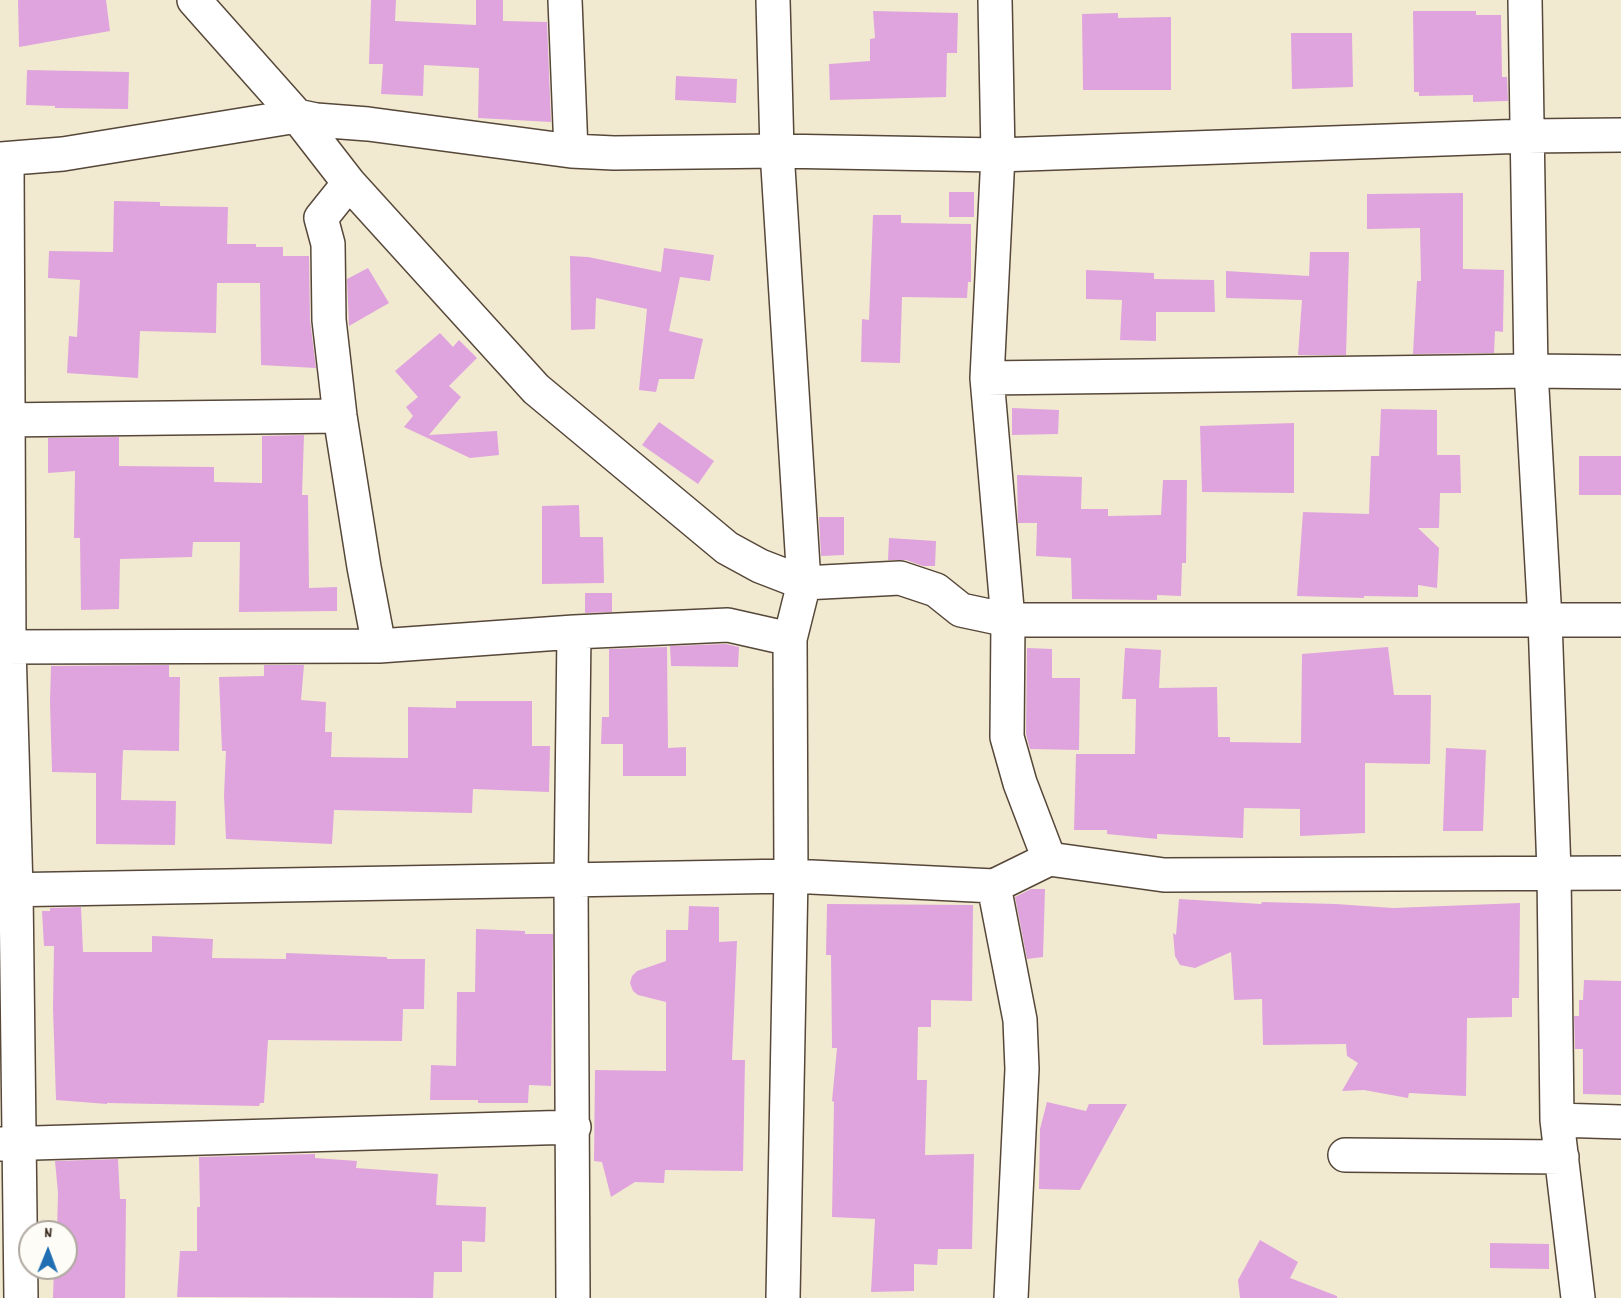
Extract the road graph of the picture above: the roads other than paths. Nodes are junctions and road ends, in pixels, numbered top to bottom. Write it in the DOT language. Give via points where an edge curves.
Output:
graph roads {
  1 [pos="194,0"];
  2 [pos="565,0"];
  3 [pos="773,0"];
  4 [pos="995,0"];
  5 [pos="1525,0"];
  6 [pos="297,116"];
  7 [pos="1621,135"];
  8 [pos="1526,136"];
  9 [pos="571,151"];
  10 [pos="777,151"];
  11 [pos="998,155"];
  12 [pos="4,159"];
  13 [pos="349,183"];
  14 [pos="1531,371"];
  15 [pos="1621,372"];
  16 [pos="987,378"];
  17 [pos="340,416"];
  18 [pos="4,421"];
  19 [pos="804,583"];
  20 [pos="1008,620"];
  21 [pos="1545,620"];
  22 [pos="1621,620"];
  23 [pos="574,632"];
  24 [pos="790,639"];
  25 [pos="4,646"];
  26 [pos="379,646"];
  27 [pos="1049,859"];
  28 [pos="1554,872"];
  29 [pos="1621,873"];
  30 [pos="791,876"];
  31 [pos="571,879"];
  32 [pos="994,886"];
  33 [pos="8,890"];
  34 [pos="1557,1120"];
  35 [pos="1621,1122"];
  36 [pos="574,1127"];
  37 [pos="10,1144"];
  38 [pos="1345,1155"];
  39 [pos="1562,1157"];
  40 [pos="21,1298"];
  41 [pos="573,1298"];
  42 [pos="783,1298"];
  43 [pos="1011,1298"];
  44 [pos="1578,1298"];
  1 -- 6 [label="street"];
  2 -- 9 [label="street"];
  3 -- 10 [label="street"];
  4 -- 11 [label="street"];
  5 -- 8 [label="street"];
  6 -- 9 [label="street"];
  6 -- 12 [label="street" via="63,154"];
  6 -- 13 [label="street"];
  7 -- 8 [label="street"];
  8 -- 11 [label="street"];
  8 -- 14 [label="street"];
  9 -- 10 [label="street"];
  10 -- 11 [label="street"];
  10 -- 19 [label="street"];
  11 -- 16 [label="street"];
  12 -- 18 [label="street"];
  13 -- 17 [label="street" via="321,218 328,244 329,320"];
  13 -- 19 [label="street" via="536,389 727,548"];
  14 -- 15 [label="street"];
  14 -- 16 [label="street"];
  14 -- 21 [label="street"];
  16 -- 20 [label="street"];
  17 -- 18 [label="street"];
  17 -- 26 [label="street"];
  18 -- 25 [label="street"];
  19 -- 20 [label="street" via="900,578 936,590 961,610"];
  19 -- 24 [label="street"];
  20 -- 21 [label="street"];
  20 -- 27 [label="street" via="1007,738"];
  21 -- 22 [label="street"];
  21 -- 28 [label="street"];
  23 -- 24 [label="street" via="728,625"];
  23 -- 26 [label="street"];
  23 -- 31 [label="street"];
  24 -- 30 [label="street"];
  25 -- 26 [label="street"];
  25 -- 33 [label="street"];
  27 -- 28 [label="street" via="1164,875"];
  27 -- 32 [label="street"];
  28 -- 29 [label="street"];
  28 -- 34 [label="street"];
  30 -- 31 [label="street"];
  30 -- 32 [label="street"];
  30 -- 42 [label="street"];
  31 -- 33 [label="street"];
  31 -- 36 [label="street"];
  32 -- 43 [label="street" via="1020,1020 1022,1069"];
  33 -- 37 [label="street"];
  34 -- 35 [label="street"];
  34 -- 39 [label="street"];
  36 -- 37 [label="street"];
  36 -- 41 [label="street"];
  37 -- 40 [label="street"];
  38 -- 39 [label="street"];
  39 -- 44 [label="street"];
}
